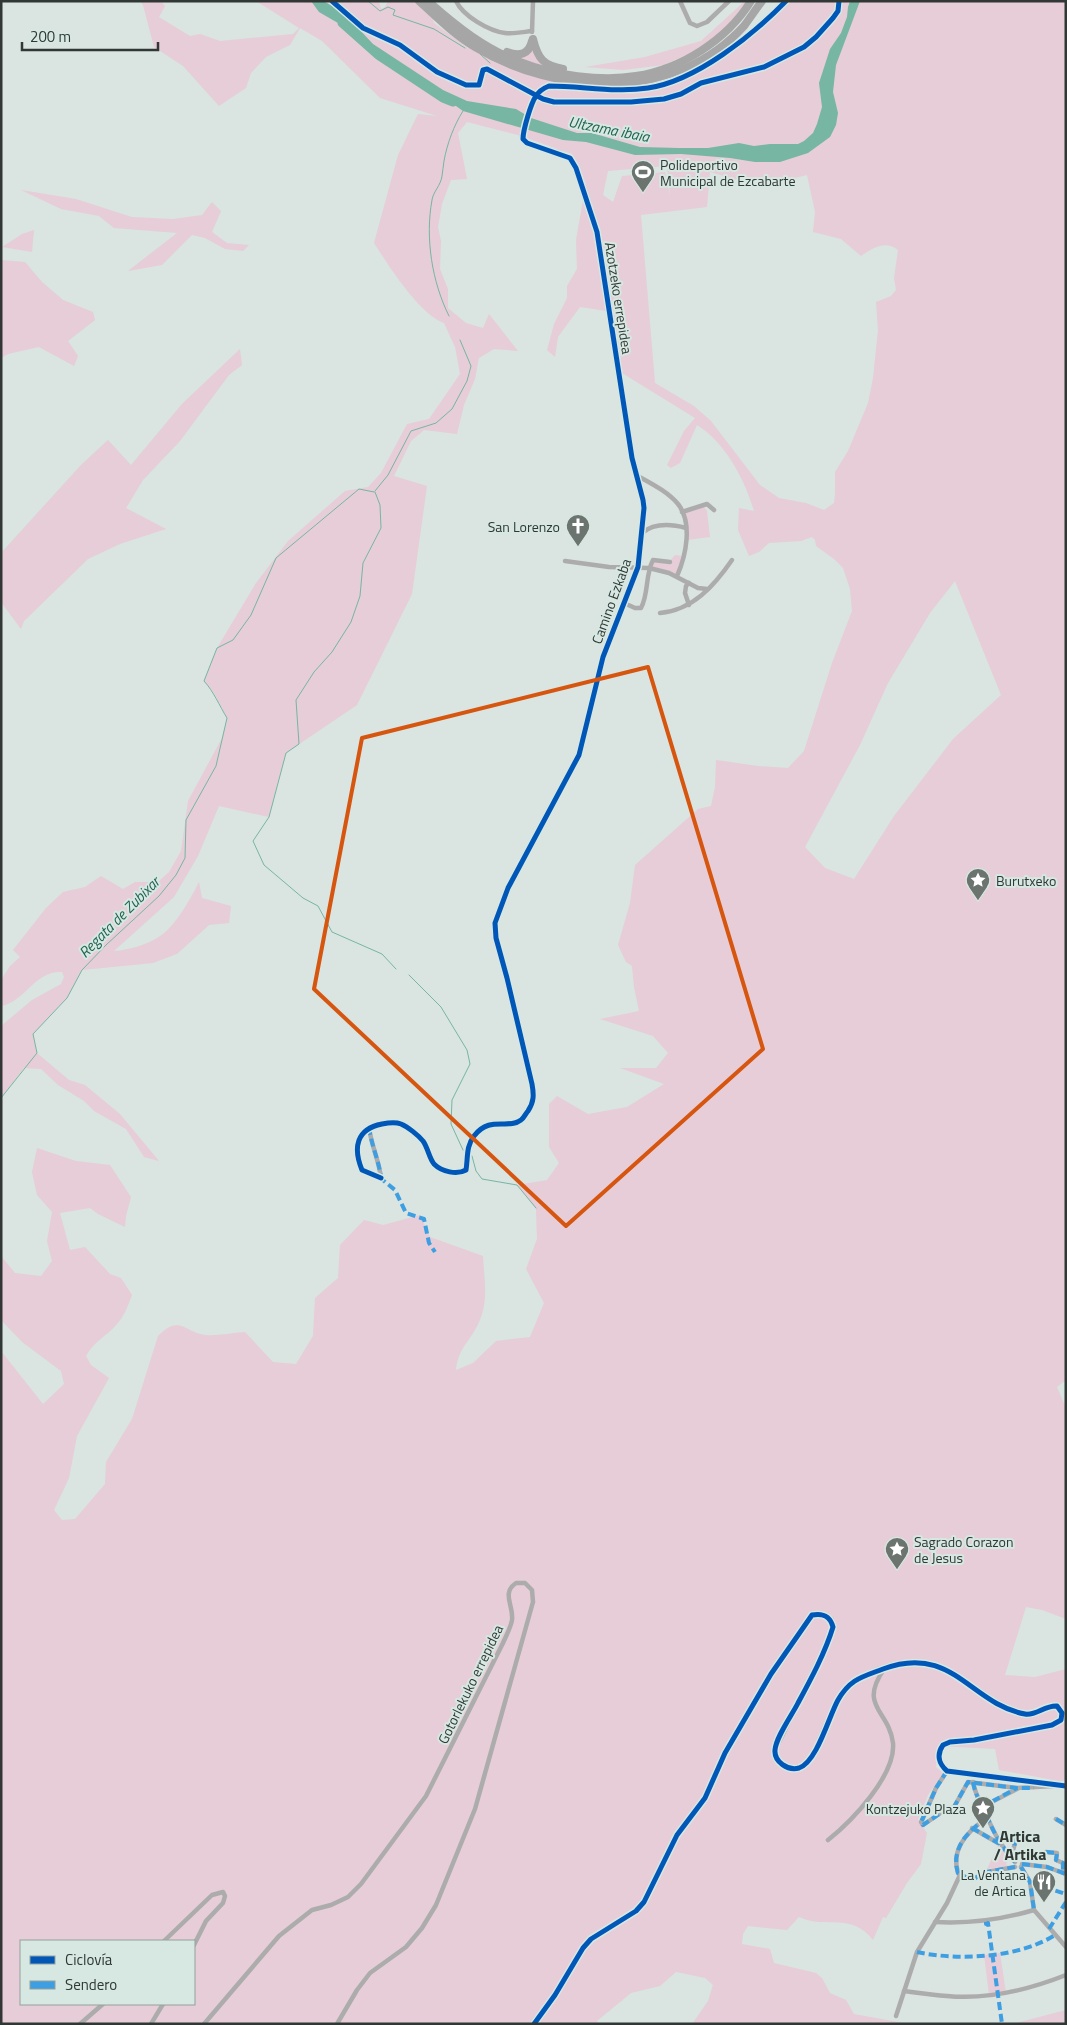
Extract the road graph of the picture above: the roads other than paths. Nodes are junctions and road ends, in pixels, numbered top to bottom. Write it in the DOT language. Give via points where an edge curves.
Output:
graph roads {
  1 [pos="419,1"];
  2 [pos="428,1"];
  3 [pos="456,1"];
  4 [pos="533,1"];
  5 [pos="680,1"];
  6 [pos="729,1"];
  7 [pos="752,1"];
  8 [pos="762,1"];
  9 [pos="786,1"];
  10 [pos="454,24"];
  11 [pos="533,35"];
  12 [pos="627,77"];
  13 [pos="636,475"];
  14 [pos="714,510"];
  15 [pos="682,512"];
  16 [pos="643,522"];
  17 [pos="686,528"];
  18 [pos="642,534"];
  19 [pos="732,560"];
  20 [pos="565,561"];
  21 [pos="670,562"];
  22 [pos="638,567"];
  23 [pos="649,568"];
  24 [pos="677,576"];
  25 [pos="690,583"];
  26 [pos="707,589"];
  27 [pos="624,603"];
  28 [pos="689,605"];
  29 [pos="660,613"];
  30 [pos="369,1127"];
  31 [pos="884,1669"];
  32 [pos="771,1674"];
  33 [pos="947,1772"];
  34 [pos="973,1782"];
  35 [pos="1054,1786"];
  36 [pos="1066,1786"];
  37 [pos="1017,1788"];
  38 [pos="982,1807"];
  39 [pos="987,1818"];
  40 [pos="1056,1819"];
  41 [pos="1066,1825"];
  42 [pos="972,1828"];
  43 [pos="1018,1833"];
  44 [pos="828,1840"];
  45 [pos="1000,1844"];
  46 [pos="1046,1852"];
  47 [pos="1011,1857"];
  48 [pos="1018,1865"];
  49 [pos="960,1874"];
  50 [pos="1064,1874"];
  51 [pos="1034,1910"];
  52 [pos="935,1922"];
  53 [pos="165,1940"];
  54 [pos="195,1943"];
  55 [pos="1066,1947"];
  56 [pos="1066,1975"];
  57 [pos="904,1991"];
  58 [pos="101,2005"];
  59 [pos="162,2005"];
  60 [pos="896,2016"];
  61 [pos="80,2024"];
  62 [pos="151,2024"];
  63 [pos="204,2024"];
  64 [pos="338,2024"];
  65 [pos="534,2024"];
  1 -- 8 [label="highway" via="473,46 517,68 566,81 628,84 650,80 695,63 744,26"];
  2 -- 10 [label="highway"];
  3 -- 11 [label="street" via="461,10 483,25 500,32"];
  4 -- 11 [label="street"];
  5 -- 6 [label="street" via="690,23 697,26 707,22"];
  7 -- 12 [label="highway" via="714,41 681,62"];
  9 -- 13 [label="street, Azotzeko errepidea" via="718,58 687,76 650,88 549,86 542,89 536,95 522,136 527,143 570,158 576,168 598,241"];
  10 -- 11 [label="highway" via="515,55 530,48"];
  10 -- 12 [label="highway" via="500,54 542,70 591,77"];
  11 -- 12 [label="highway" via="536,51 547,64 571,71"];
  13 -- 15 [label="street" via="670,497"];
  13 -- 16 [label="street, Azotzeko errepidea" via="644,508"];
  14 -- 15 [label="street" via="707,504"];
  15 -- 17 [label="street"];
  16 -- 18 [label="street, Camino Ezkaba"];
  17 -- 18 [label="street" via="660,526"];
  17 -- 24 [label="street"];
  18 -- 22 [label="street, Camino Ezkaba"];
  19 -- 26 [label="street"];
  20 -- 22 [label="street"];
  21 -- 23 [label="street" via="653,560"];
  22 -- 23 [label="street"];
  22 -- 27 [label="street, Camino Ezkaba"];
  23 -- 24 [label="street"];
  23 -- 27 [label="street" via="645,601 641,608"];
  24 -- 25 [label="street"];
  25 -- 26 [label="street"];
  25 -- 28 [label="street" via="685,593"];
  26 -- 28 [label="street"];
  27 -- 30 [label="street, Camino Ezkaba" via="603,657 579,755 508,888 495,924 534,1098 532,1105 521,1121 495,1123 477,1132 468,1148 466,1170 460,1174 435,1165 421,1138 400,1124"];
  28 -- 29 [label="street"];
  30 -- 30 [label="street" via="362,1133 356,1153 362,1170 381,1178"];
  31 -- 32 [label="street" via="847,1687 834,1706 814,1753 807,1763 791,1769 778,1761 775,1749 828,1641 833,1627 831,1619 812,1615"];
  31 -- 33 [label="street" via="907,1662 940,1667 995,1702 1018,1712 1030,1714 1050,1705 1057,1706 1062,1713 1061,1720 1052,1726 943,1745 939,1756"];
  31 -- 44 [label="street" via="874,1684 873,1696 893,1742 892,1759 886,1775 856,1814"];
  32 -- 65 [label="street" via="725,1753 706,1798 677,1835 644,1902 636,1911 591,1939"];
  33 -- 34 [label="street" via="922,1818 923,1825 954,1806 968,1782"];
  33 -- 35 [label="street"];
  34 -- 37 [label="street"];
  34 -- 38 [label="street"];
  35 -- 36 [label="street"];
  35 -- 37 [label="street"];
  37 -- 38 [label="street"];
  38 -- 39 [label="street"];
  39 -- 42 [label="street"];
  39 -- 45 [label="street"];
  40 -- 41 [label="street"];
  42 -- 45 [label="street"];
  42 -- 49 [label="street" via="961,1842 956,1867"];
  43 -- 47 [label="street"];
  45 -- 47 [label="street"];
  46 -- 50 [label="street" via="1057,1853 1056,1860 1063,1863"];
  47 -- 48 [label="street"];
  48 -- 49 [label="street" via="973,1879"];
  48 -- 50 [label="street" via="1047,1867"];
  48 -- 51 [label="street" via="1029,1877"];
  49 -- 52 [label="street"];
  51 -- 52 [label="street" via="988,1922"];
  51 -- 55 [label="street"];
  52 -- 57 [label="street" via="917,1952"];
  53 -- 54 [label="street" via="212,1894 222,1892 225,1896 223,1903 206,1921"];
  56 -- 57 [label="street" via="1017,1991 989,1995 948,1996"];
  57 -- 60 [label="street"];
  58 -- 61 [label="street"];
  59 -- 62 [label="street"];
  63 -- 64 [label="street, Gotorlekuko errepidea" via="279,1936 312,1910 348,1897 361,1884 426,1796 504,1643 512,1621 510,1588 516,1583 525,1583 532,1590 533,1602 489,1763 475,1810 436,1905 406,1947 370,1973"];
}
